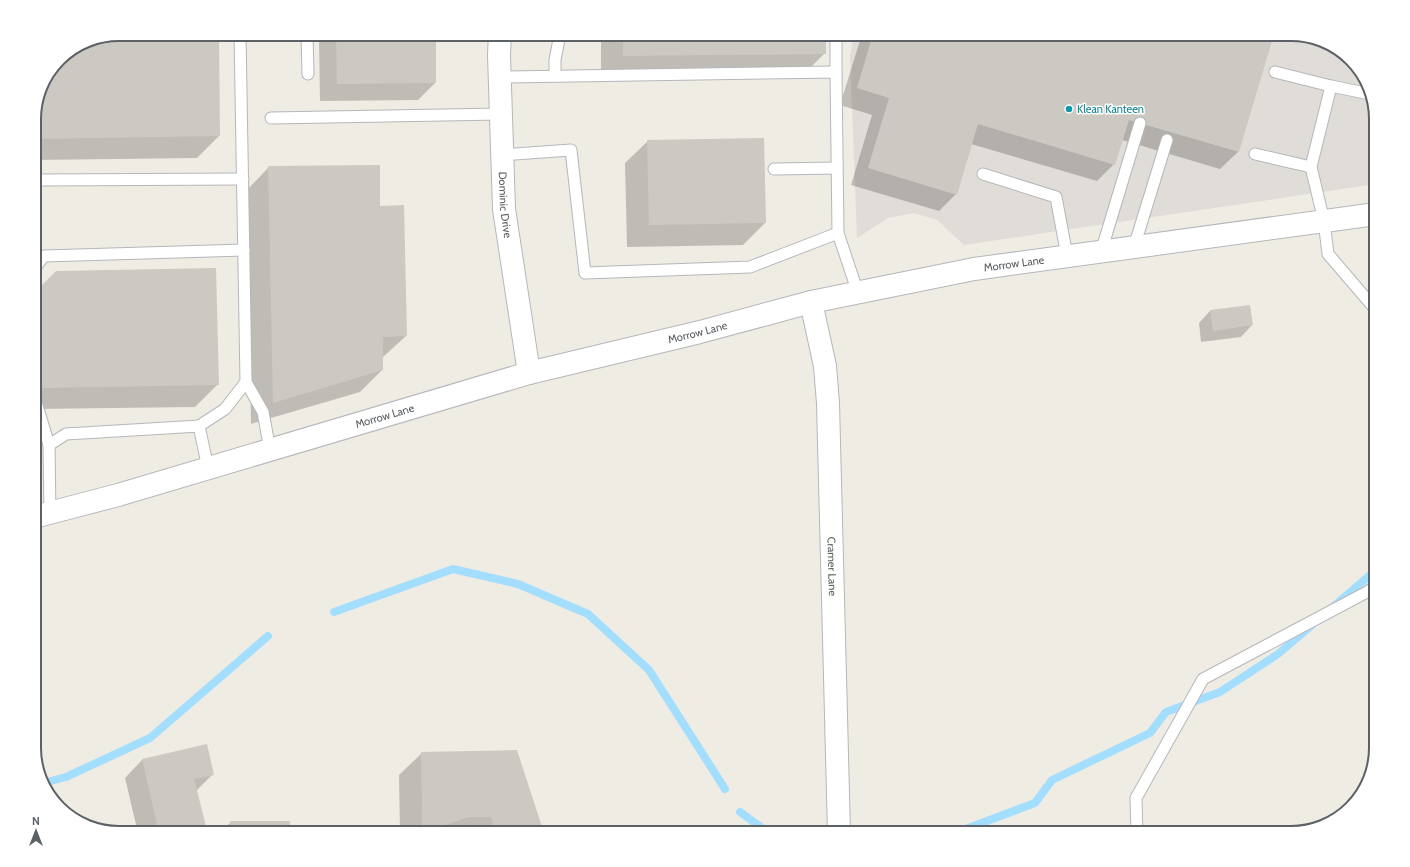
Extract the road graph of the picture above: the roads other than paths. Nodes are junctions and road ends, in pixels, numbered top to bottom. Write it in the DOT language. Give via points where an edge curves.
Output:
graph roads {
  1 [pos="240,41"];
  2 [pos="307,41"];
  3 [pos="500,41"];
  4 [pos="559,41"];
  5 [pos="836,41"];
  6 [pos="836,72"];
  7 [pos="1275,72"];
  8 [pos="308,74"];
  9 [pos="555,76"];
  10 [pos="500,77"];
  11 [pos="1331,86"];
  12 [pos="1364,93"];
  13 [pos="501,114"];
  14 [pos="271,118"];
  15 [pos="1140,123"];
  16 [pos="1167,140"];
  17 [pos="1255,154"];
  18 [pos="502,155"];
  19 [pos="1311,167"];
  20 [pos="837,168"];
  21 [pos="774,169"];
  22 [pos="983,174"];
  23 [pos="243,179"];
  24 [pos="41,180"];
  25 [pos="1369,215"];
  26 [pos="1324,221"];
  27 [pos="838,233"];
  28 [pos="1134,247"];
  29 [pos="244,250"];
  30 [pos="1101,252"];
  31 [pos="1067,256"];
  32 [pos="41,260"];
  33 [pos="858,293"];
  34 [pos="811,302"];
  35 [pos="1369,302"];
  36 [pos="529,373"];
  37 [pos="246,382"];
  38 [pos="41,419"];
  39 [pos="199,426"];
  40 [pos="49,445"];
  41 [pos="270,450"];
  42 [pos="208,468"];
  43 [pos="42,515"];
  44 [pos="1369,591"];
  45 [pos="839,826"];
  46 [pos="1137,826"];
  1 -- 23 [label="lane"];
  2 -- 8 [label="lane"];
  3 -- 10 [label="street, Dominic Drive"];
  4 -- 9 [label="lane"];
  5 -- 6 [label="lane"];
  6 -- 9 [label="lane"];
  6 -- 20 [label="lane"];
  7 -- 11 [label="lane"];
  9 -- 10 [label="lane"];
  10 -- 13 [label="street, Dominic Drive"];
  11 -- 12 [label="lane"];
  11 -- 19 [label="lane"];
  13 -- 14 [label="lane"];
  13 -- 18 [label="street, Dominic Drive"];
  15 -- 30 [label="lane"];
  16 -- 28 [label="lane"];
  17 -- 19 [label="lane"];
  18 -- 27 [label="lane" via="571,150 585,273 750,267"];
  18 -- 36 [label="street, Dominic Drive" via="504,209"];
  19 -- 26 [label="lane"];
  20 -- 21 [label="lane"];
  20 -- 27 [label="lane"];
  22 -- 31 [label="lane" via="1056,197"];
  23 -- 24 [label="lane"];
  23 -- 29 [label="lane"];
  25 -- 26 [label="street, Morrow Lane"];
  26 -- 28 [label="street, Morrow Lane"];
  26 -- 35 [label="lane" via="1328,254"];
  27 -- 33 [label="lane"];
  28 -- 30 [label="street, Morrow Lane"];
  29 -- 32 [label="lane" via="44,256"];
  29 -- 37 [label="lane"];
  30 -- 31 [label="street, Morrow Lane"];
  31 -- 33 [label="street, Morrow Lane" via="974,269"];
  33 -- 34 [label="street, Morrow Lane"];
  34 -- 36 [label="street, Morrow Lane"];
  34 -- 45 [label="street, Cramer Lane" via="825,366 828,403"];
  36 -- 41 [label="street, Morrow Lane"];
  37 -- 39 [label="lane" via="225,409"];
  37 -- 41 [label="lane" via="262,412"];
  38 -- 40 [label="lane"];
  39 -- 40 [label="lane" via="66,434"];
  39 -- 42 [label="lane"];
  40 -- 43 [label="lane"];
  41 -- 42 [label="street, Morrow Lane"];
  42 -- 43 [label="street, Morrow Lane"];
  44 -- 46 [label="lane" via="1203,679 1136,798"];
}
